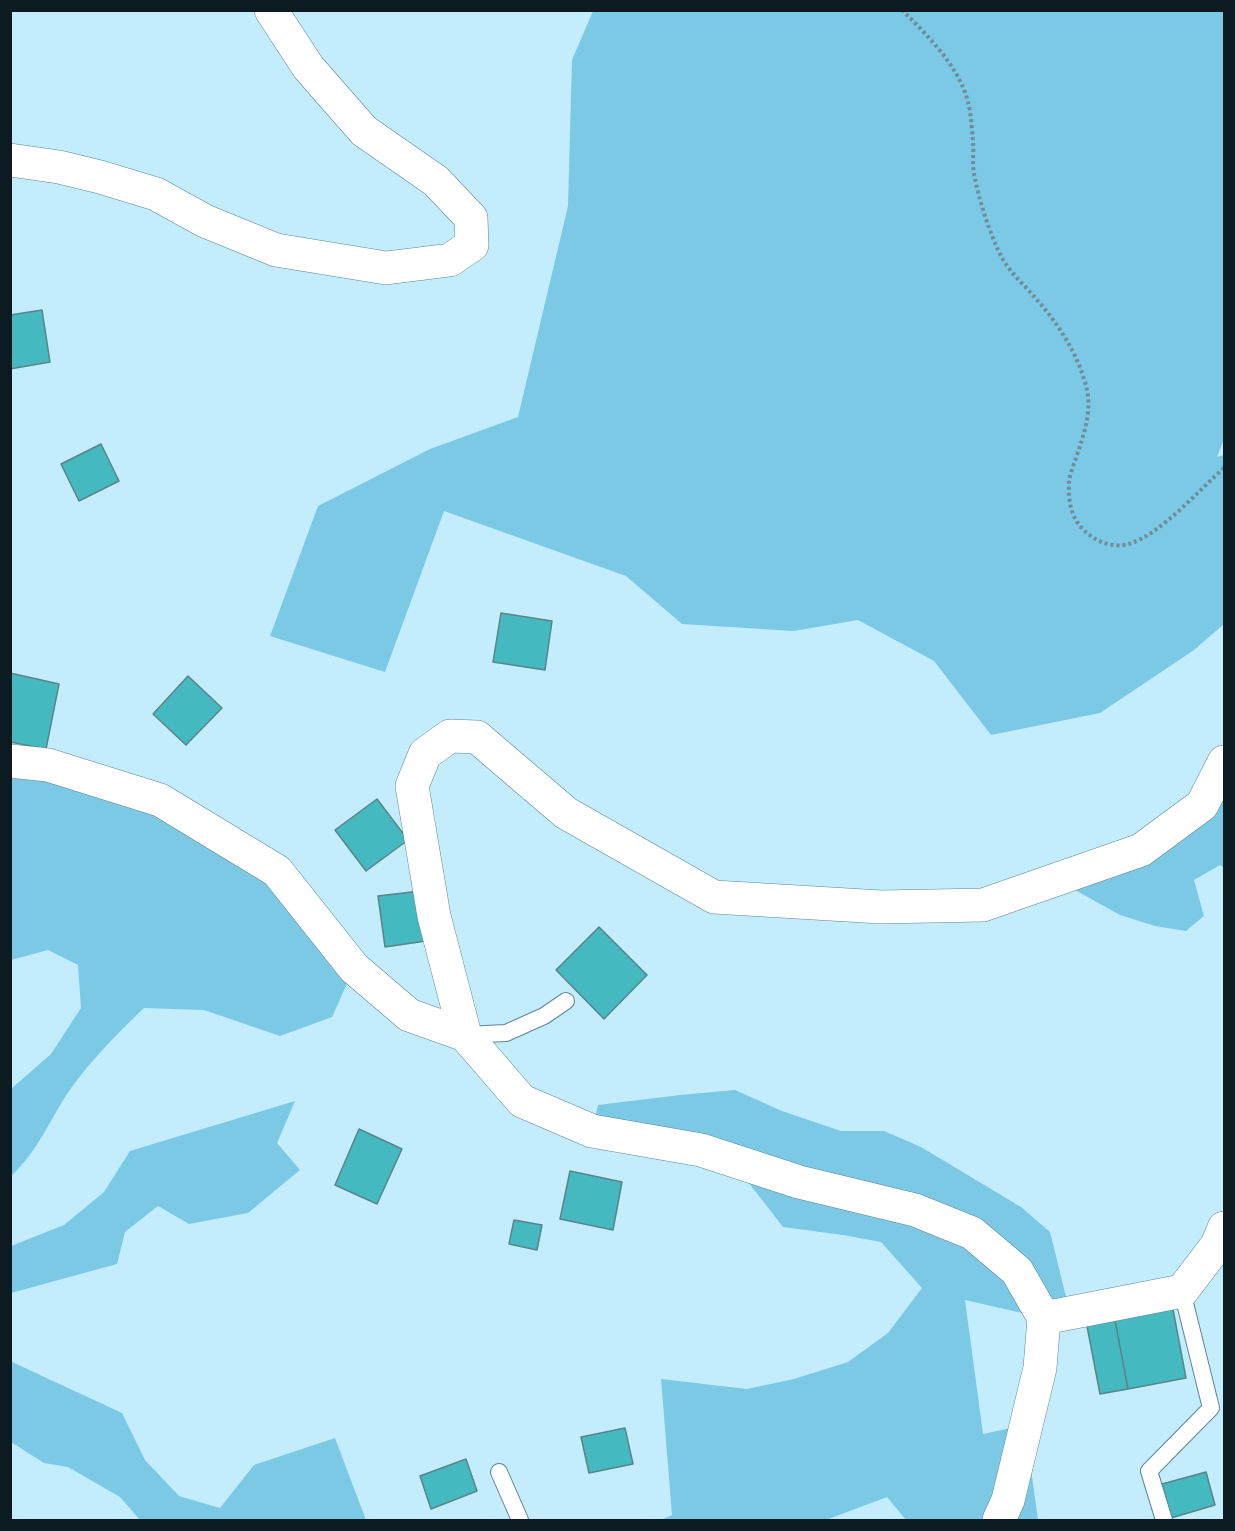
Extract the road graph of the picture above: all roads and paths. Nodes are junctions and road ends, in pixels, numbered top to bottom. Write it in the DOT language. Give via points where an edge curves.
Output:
graph roads {
  1 [pos="271,10"];
  2 [pos="902,10"];
  3 [pos="10,160"];
  4 [pos="1224,468"];
  5 [pos="10,761"];
  6 [pos="1224,762"];
  7 [pos="566,1001"];
  8 [pos="465,1035"];
  9 [pos="1224,1228"];
  10 [pos="1182,1291"];
  11 [pos="1044,1318"];
  12 [pos="499,1472"];
  13 [pos="519,1521"];
  14 [pos="999,1521"];
  15 [pos="1164,1521"];
  1 -- 3 [label="street" via="308,67 364,131 436,181 471,219 472,245 450,260 386,268 276,250 205,221 156,194 59,167"];
  2 -- 4 [label="path" via="956,74 968,100 974,172 1000,254 1057,325 1085,381 1090,404 1088,425 1069,482 1074,517 1099,542 1128,544 1149,534"];
  5 -- 8 [label="street" via="48,765 160,800 277,871 354,968 409,1015"];
  6 -- 8 [label="street" via="1202,805 1141,850 983,905 881,907 714,897 566,813 477,737 450,736 425,754 412,786 434,916"];
  7 -- 8 [label="lane" via="506,1033"];
  8 -- 11 [label="street" via="522,1101 592,1131 701,1150 799,1182 915,1210 972,1233 1017,1271"];
  9 -- 10 [label="street" via="1217,1245"];
  10 -- 11 [label="street"];
  10 -- 15 [label="lane" via="1211,1408 1149,1471"];
  11 -- 14 [label="street" via="1040,1368 1011,1490"];
  12 -- 13 [label="lane"];
}
